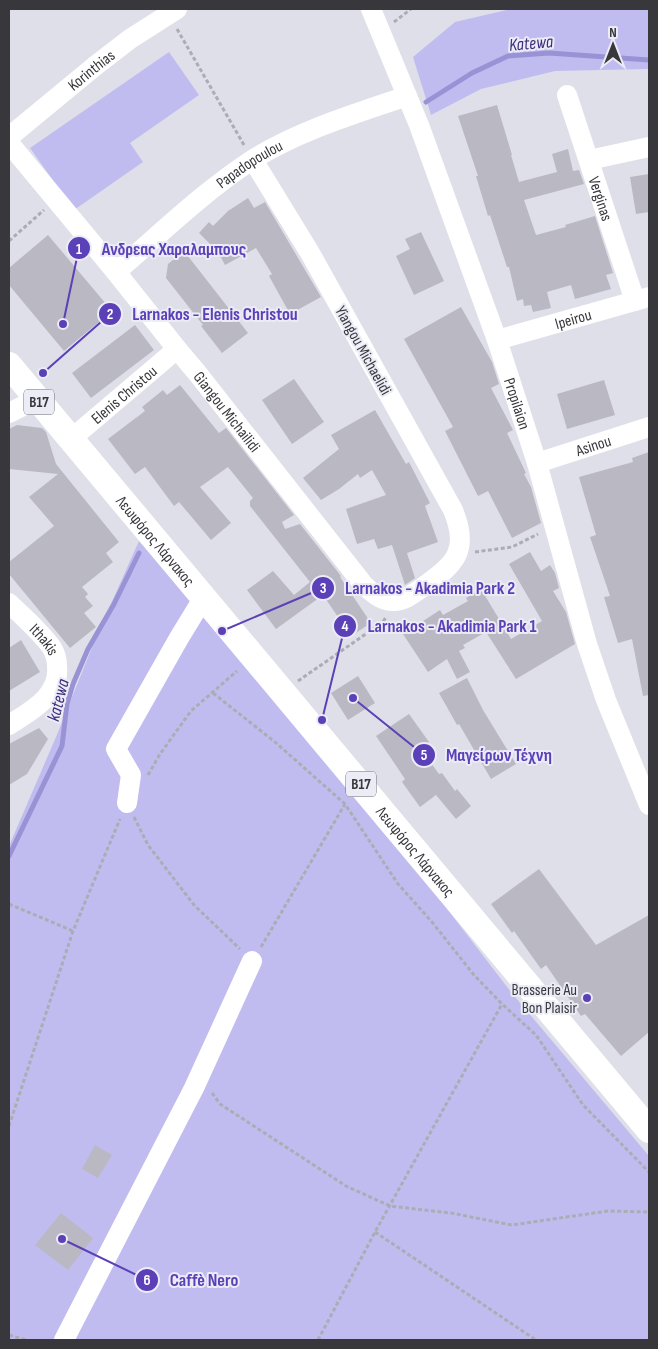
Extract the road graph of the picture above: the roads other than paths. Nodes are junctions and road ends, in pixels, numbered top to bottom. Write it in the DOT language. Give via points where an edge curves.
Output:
graph roads {
  1 [pos="371,9"];
  2 [pos="172,11"];
  3 [pos="567,95"];
  4 [pos="407,96"];
  5 [pos="9,137"];
  6 [pos="9,143"];
  7 [pos="649,147"];
  8 [pos="252,160"];
  9 [pos="589,160"];
  10 [pos="116,272"];
  11 [pos="642,299"];
  12 [pos="497,340"];
  13 [pos="177,349"];
  14 [pos="9,365"];
  15 [pos="37,399"];
  16 [pos="9,413"];
  17 [pos="649,427"];
  18 [pos="71,439"];
  19 [pos="537,463"];
  20 [pos="204,597"];
  21 [pos="394,602"];
  22 [pos="9,603"];
  23 [pos="9,725"];
  24 [pos="126,803"];
  25 [pos="649,805"];
  26 [pos="252,961"];
  27 [pos="646,1120"];
  28 [pos="64,1340"];
  1 -- 4 [label="street, Propilaion"];
  2 -- 5 [label="street, Korinthias" via="94,66"];
  3 -- 9 [label="street, Verginas"];
  4 -- 8 [label="street, Papadopoulou" via="315,129"];
  4 -- 12 [label="street, Propilaion"];
  6 -- 10 [label="street, Giangou Michailidi"];
  7 -- 9 [label="street"];
  8 -- 10 [label="street, Papadopoulou" via="216,186"];
  8 -- 21 [label="street, Yiangou Michaelidi" via="310,253 458,522 458,550 445,571 410,596"];
  9 -- 11 [label="street, Verginas"];
  10 -- 13 [label="street, Giangou Michailidi"];
  11 -- 12 [label="street, Ipeirou"];
  12 -- 19 [label="street, Propilaion"];
  13 -- 18 [label="street, Elenis Christou"];
  13 -- 21 [label="street, Giangou Michailidi" via="363,584 379,597"];
  14 -- 15 [label="main road, Λεωφόρος Λάρνακος / B17"];
  15 -- 16 [label="street"];
  15 -- 18 [label="main road, Λεωφόρος Λάρνακος / B17"];
  17 -- 19 [label="street, Asinou"];
  18 -- 20 [label="main road, Λεωφόρος Λάρνακος / B17"];
  19 -- 25 [label="street, Propilaion" via="587,644"];
  20 -- 24 [label="street" via="116,749 131,775"];
  20 -- 27 [label="main road, Λεωφόρος Λάρνακος / B17"];
  22 -- 23 [label="street, Ithakis" via="53,650 58,669 52,692"];
  26 -- 28 [label="street" via="199,1075"];
}
